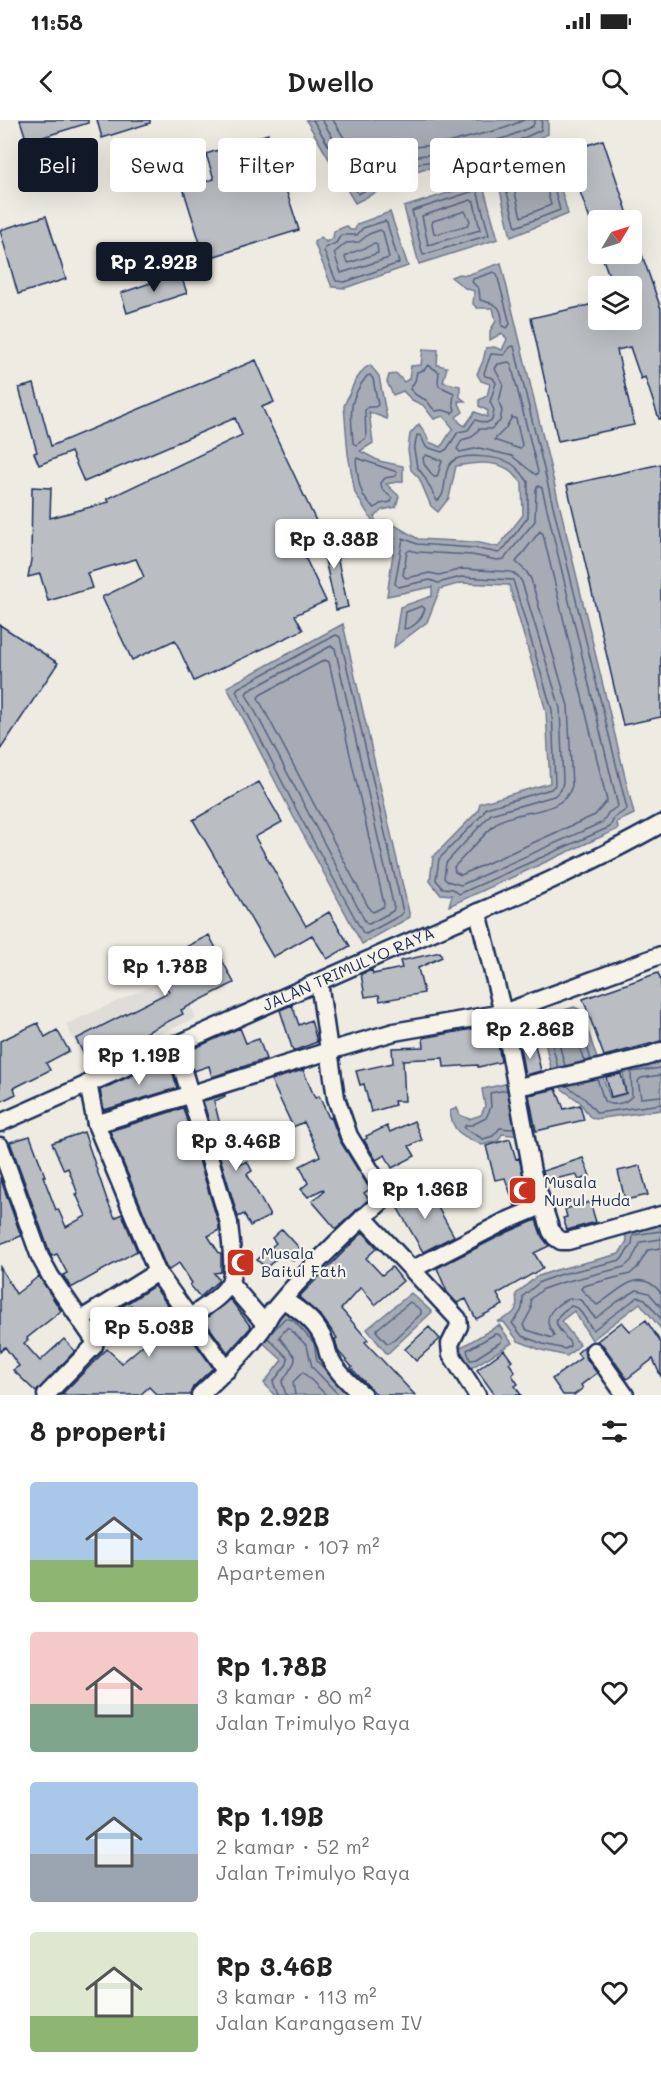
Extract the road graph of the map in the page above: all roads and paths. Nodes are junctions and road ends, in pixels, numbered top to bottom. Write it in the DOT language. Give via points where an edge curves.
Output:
graph roads {
  1 [pos="661,824"];
  2 [pos="478,912"];
  3 [pos="661,955"];
  4 [pos="319,982"];
  5 [pos="503,1013"];
  6 [pos="175,1044"];
  7 [pos="329,1051"];
  8 [pos="661,1051"];
  9 [pos="87,1083"];
  10 [pos="518,1087"];
  11 [pos="191,1095"];
  12 [pos="0,1123"];
  13 [pos="96,1124"];
  14 [pos="0,1147"];
  15 [pos="542,1206"];
  16 [pos="661,1215"];
  17 [pos="363,1217"];
  18 [pos="413,1269"];
  19 [pos="157,1272"];
  20 [pos="230,1283"];
  21 [pos="283,1300"];
  22 [pos="189,1318"];
  23 [pos="80,1320"];
  24 [pos="265,1323"];
  25 [pos="594,1351"];
  26 [pos="227,1370"];
  27 [pos="46,1395"];
  28 [pos="200,1395"];
  29 [pos="363,1395"];
  30 [pos="477,1395"];
  31 [pos="625,1395"];
  1 -- 2 [label="street, JALAN TRIMULYO RAYA"];
  2 -- 4 [label="street, JALAN TRIMULYO RAYA"];
  2 -- 5 [label="street"];
  3 -- 5 [label="street"];
  4 -- 6 [label="street, JALAN TRIMULYO RAYA"];
  4 -- 7 [label="street"];
  5 -- 7 [label="street" via="394,1032"];
  5 -- 10 [label="street"];
  6 -- 9 [label="street, JALAN TRIMULYO RAYA"];
  6 -- 11 [label="street"];
  7 -- 11 [label="street"];
  7 -- 17 [label="street" via="343,1122 383,1191 382,1201"];
  8 -- 10 [label="street"];
  9 -- 12 [label="street, JALAN TRIMULYO RAYA"];
  9 -- 13 [label="street"];
  10 -- 15 [label="street" via="532,1172"];
  11 -- 13 [label="street"];
  11 -- 20 [label="street" via="229,1223"];
  13 -- 19 [label="street"];
  14 -- 23 [label="street" via="40,1257"];
  15 -- 16 [label="street" via="551,1231 561,1241"];
  15 -- 18 [label="street"];
  17 -- 18 [label="street"];
  17 -- 21 [label="street"];
  18 -- 30 [label="street" via="458,1319 451,1354"];
  19 -- 22 [label="street"];
  19 -- 23 [label="street"];
  20 -- 22 [label="street"];
  20 -- 24 [label="street"];
  21 -- 24 [label="street"];
  21 -- 29 [label="street" via="319,1329 333,1364"];
  22 -- 26 [label="street"];
  23 -- 27 [label="street" via="95,1344"];
  24 -- 26 [label="street"];
  25 -- 31 [label="street"];
  26 -- 28 [label="street"];
}
